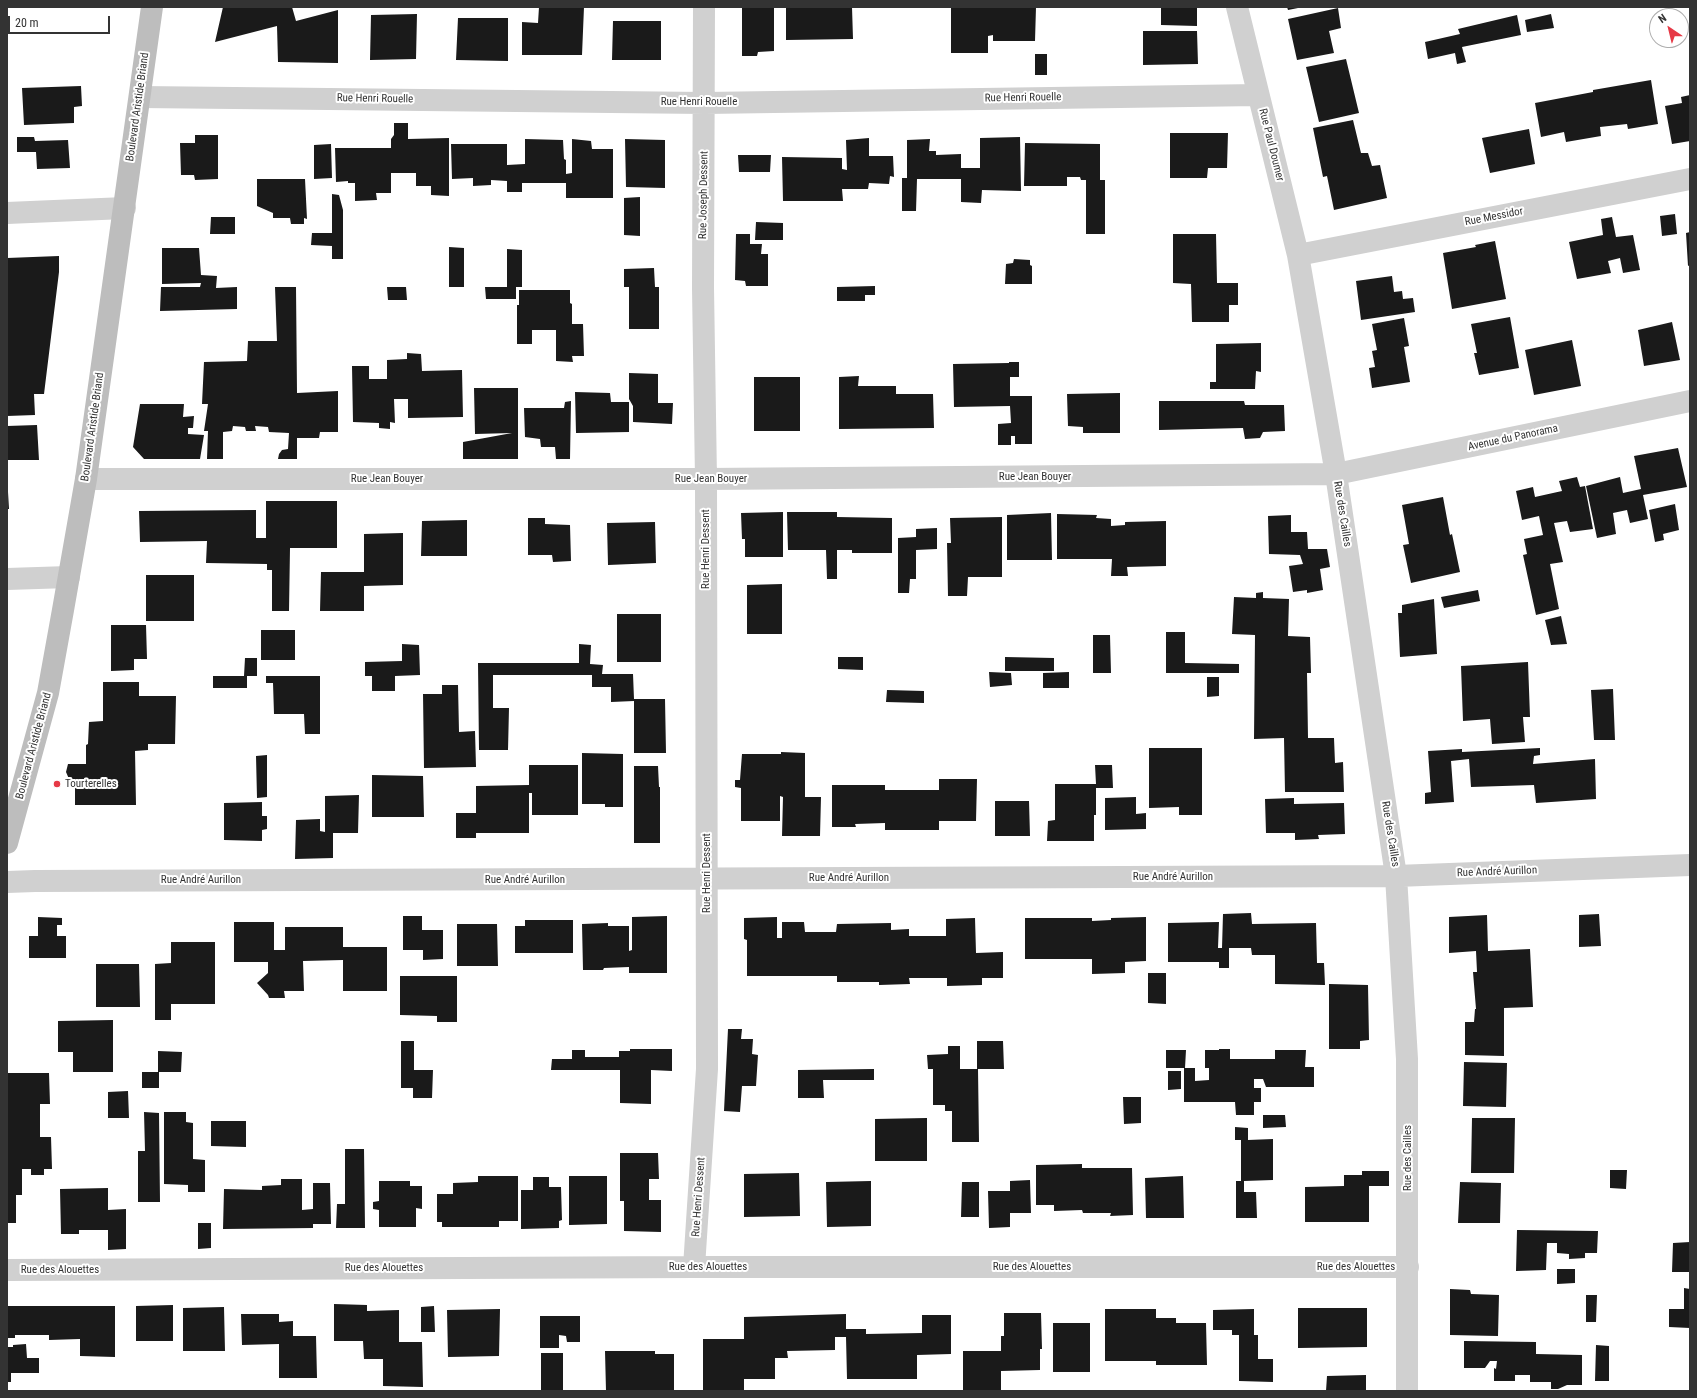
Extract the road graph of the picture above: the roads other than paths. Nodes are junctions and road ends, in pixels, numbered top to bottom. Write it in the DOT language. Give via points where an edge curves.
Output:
graph roads {
  1 [pos="152,7"];
  2 [pos="704,7"];
  3 [pos="1237,7"];
  4 [pos="1258,95"];
  5 [pos="140,97"];
  6 [pos="705,103"];
  7 [pos="1690,180"];
  8 [pos="125,208"];
  9 [pos="7,213"];
  10 [pos="1298,254"];
  11 [pos="1303,284"];
  12 [pos="1690,401"];
  13 [pos="1336,474"];
  14 [pos="86,479"];
  15 [pos="706,479"];
  16 [pos="69,577"];
  17 [pos="7,579"];
  18 [pos="7,843"];
  19 [pos="1690,865"];
  20 [pos="1396,876"];
  21 [pos="707,879"];
  22 [pos="7,882"];
  23 [pos="694,1267"];
  24 [pos="1408,1267"];
  25 [pos="7,1270"];
  26 [pos="1407,1391"];
  1 -- 5 [label="main road, Boulevard Aristide Briand"];
  2 -- 6 [label="street, Rue Joseph Dessent"];
  3 -- 4 [label="street, Rue Paul Doumer"];
  4 -- 6 [label="street, Rue Henri Rouelle"];
  4 -- 10 [label="street, Rue Paul Doumer"];
  5 -- 6 [label="street, Rue Henri Rouelle"];
  5 -- 8 [label="main road, Boulevard Aristide Briand"];
  6 -- 15 [label="street, Rue Joseph Dessent" via="703,288"];
  7 -- 10 [label="street, Rue Messidor"];
  8 -- 9 [label="street"];
  8 -- 14 [label="main road, Boulevard Aristide Briand"];
  10 -- 11 [label="street, Rue Paul Doumer"];
  11 -- 13 [label="street, Rue des Cailles"];
  12 -- 13 [label="street, Avenue du Panorama"];
  13 -- 15 [label="street, Rue Jean Bouyer"];
  13 -- 20 [label="street, Rue des Cailles"];
  14 -- 15 [label="street, Rue Jean Bouyer"];
  14 -- 16 [label="main road, Boulevard Aristide Briand"];
  15 -- 21 [label="street, Rue Henri Dessent"];
  16 -- 17 [label="street"];
  16 -- 18 [label="main road, Boulevard Aristide Briand" via="48,693"];
  19 -- 20 [label="street, Rue André Aurillon"];
  20 -- 21 [label="street, Rue André Aurillon"];
  20 -- 24 [label="street, Rue des Cailles" via="1407,1059"];
  21 -- 22 [label="street, Rue André Aurillon"];
  21 -- 23 [label="street, Rue Henri Dessent" via="707,1069"];
  23 -- 24 [label="street, Rue des Alouettes"];
  23 -- 25 [label="street, Rue des Alouettes"];
  24 -- 26 [label="street, Rue des Cailles"];
}
